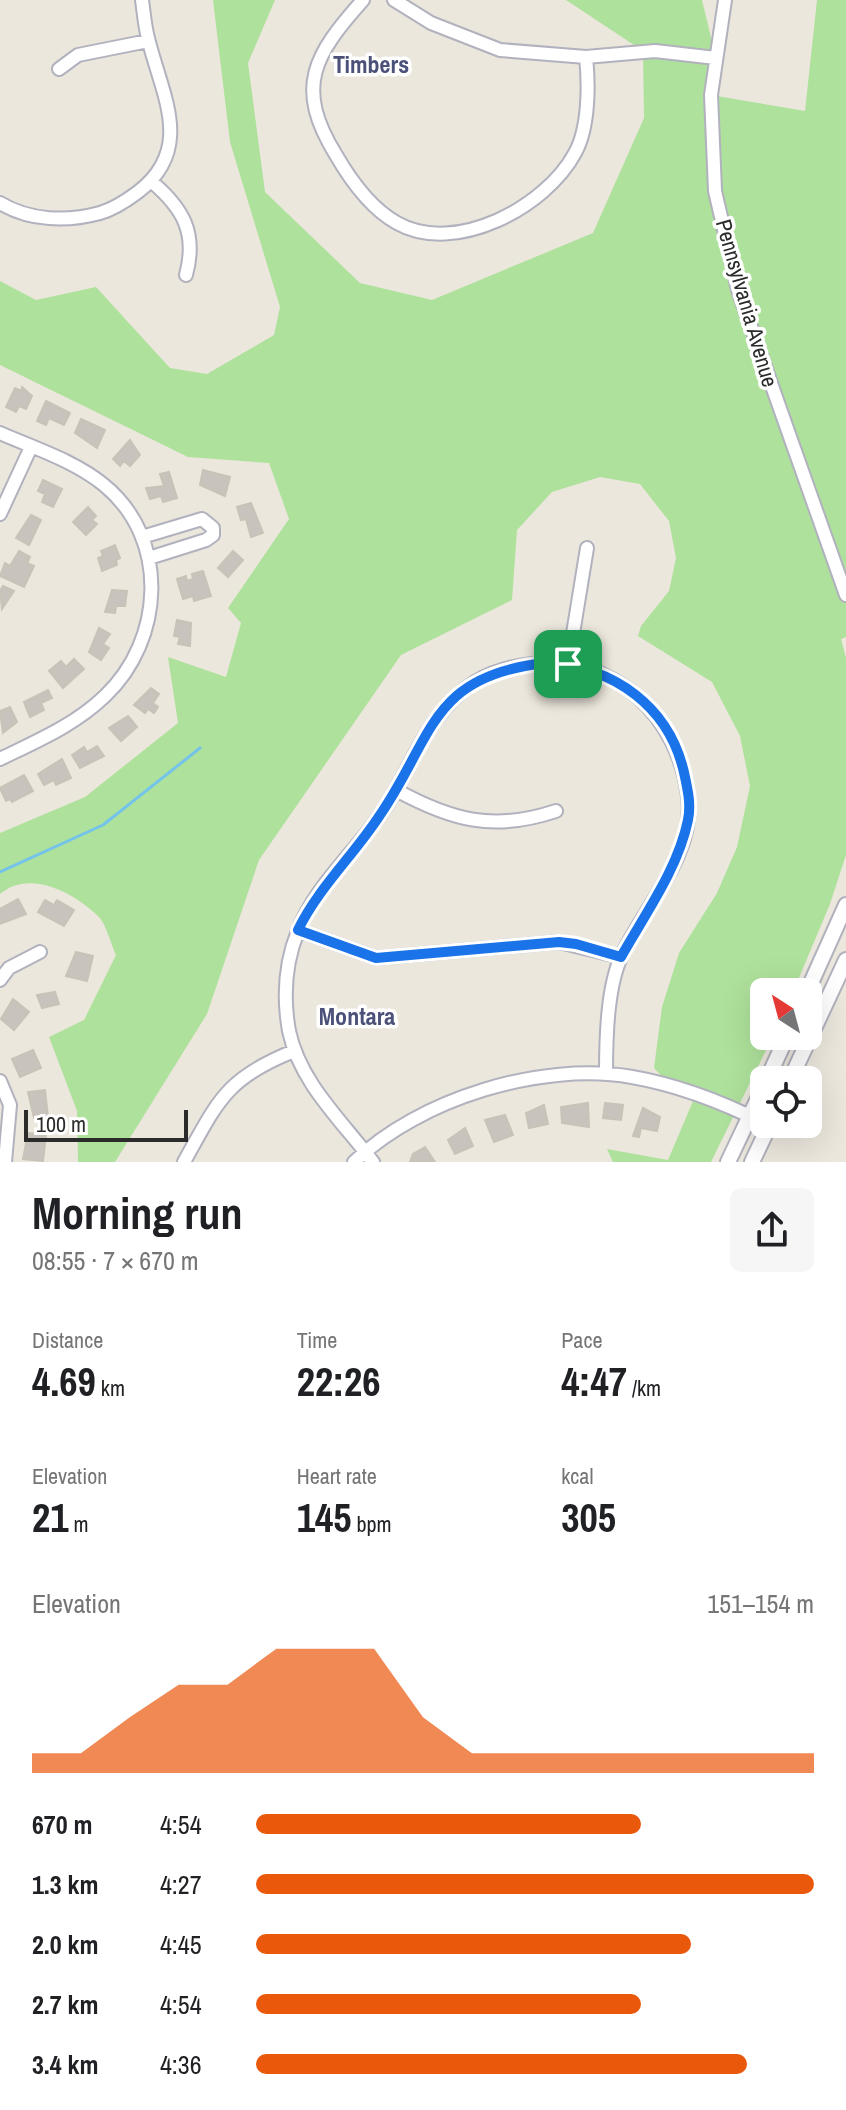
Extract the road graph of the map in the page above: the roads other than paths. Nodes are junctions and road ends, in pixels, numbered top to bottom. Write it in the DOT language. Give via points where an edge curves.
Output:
graph roads {
  1 [pos="142,0"];
  2 [pos="363,0"];
  3 [pos="394,0"];
  4 [pos="725,0"];
  5 [pos="148,41"];
  6 [pos="586,57"];
  7 [pos="716,58"];
  8 [pos="59,69"];
  9 [pos="152,182"];
  10 [pos="0,203"];
  11 [pos="186,275"];
  12 [pos="0,433"];
  13 [pos="31,447"];
  14 [pos="0,514"];
  15 [pos="142,537"];
  16 [pos="587,548"];
  17 [pos="149,558"];
  18 [pos="846,595"];
  19 [pos="568,664"];
  20 [pos="0,759"];
  21 [pos="396,790"];
  22 [pos="556,811"];
  23 [pos="846,905"];
  24 [pos="298,930"];
  25 [pos="40,952"];
  26 [pos="621,957"];
  27 [pos="846,960"];
  28 [pos="813,978"];
  29 [pos="0,980"];
  30 [pos="294,1051"];
  31 [pos="797,1066"];
  32 [pos="606,1074"];
  33 [pos="0,1081"];
  34 [pos="750,1116"];
  35 [pos="761,1138"];
  36 [pos="369,1157"];
  37 [pos="5,1162"];
  38 [pos="184,1162"];
  39 [pos="354,1162"];
  40 [pos="728,1162"];
  41 [pos="752,1162"];
  1 -- 5 [label="street"];
  2 -- 6 [label="street" via="320,54 312,102 318,124 350,180 398,224 423,231 452,234 487,224 536,197 557,178 576,151 589,80"];
  3 -- 6 [label="street" via="413,15 469,41 526,54"];
  4 -- 7 [label="street, Pennsylvania Avenue"];
  5 -- 8 [label="street" via="78,55"];
  5 -- 9 [label="street" via="171,119 166,158"];
  6 -- 7 [label="street" via="655,51"];
  7 -- 18 [label="street, Pennsylvania Avenue" via="712,143 724,233 766,374"];
  9 -- 10 [label="street" via="108,211 74,219 30,215"];
  9 -- 11 [label="street" via="175,204 190,235 193,251"];
  12 -- 13 [label="street"];
  13 -- 14 [label="street"];
  13 -- 15 [label="street" via="107,487"];
  15 -- 17 [label="street"];
  15 -- 17 [label="street" via="202,519 213,528 206,540"];
  16 -- 19 [label="street"];
  17 -- 20 [label="street" via="152,595 146,630 119,681 81,717"];
  19 -- 21 [label="street" via="522,665 476,681 426,730"];
  19 -- 26 [label="street" via="612,678 651,708 676,746 689,797 680,850"];
  21 -- 22 [label="street" via="461,820 522,819"];
  21 -- 24 [label="street" via="309,907"];
  23 -- 28 [label="street"];
  24 -- 26 [label="street" via="376,958 559,942"];
  24 -- 30 [label="street" via="285,980"];
  25 -- 29 [label="street" via="9,968"];
  26 -- 32 [label="street" via="608,1022"];
  27 -- 31 [label="street"];
  30 -- 36 [label="street" via="321,1097"];
  30 -- 38 [label="street" via="262,1064 230,1087"];
  32 -- 34 [label="street" via="683,1089"];
  32 -- 36 [label="street" via="539,1076 467,1096 399,1128"];
  33 -- 37 [label="street" via="10,1105"];
  34 -- 40 [label="street"];
  35 -- 41 [label="street"];
  36 -- 39 [label="street"];
}
